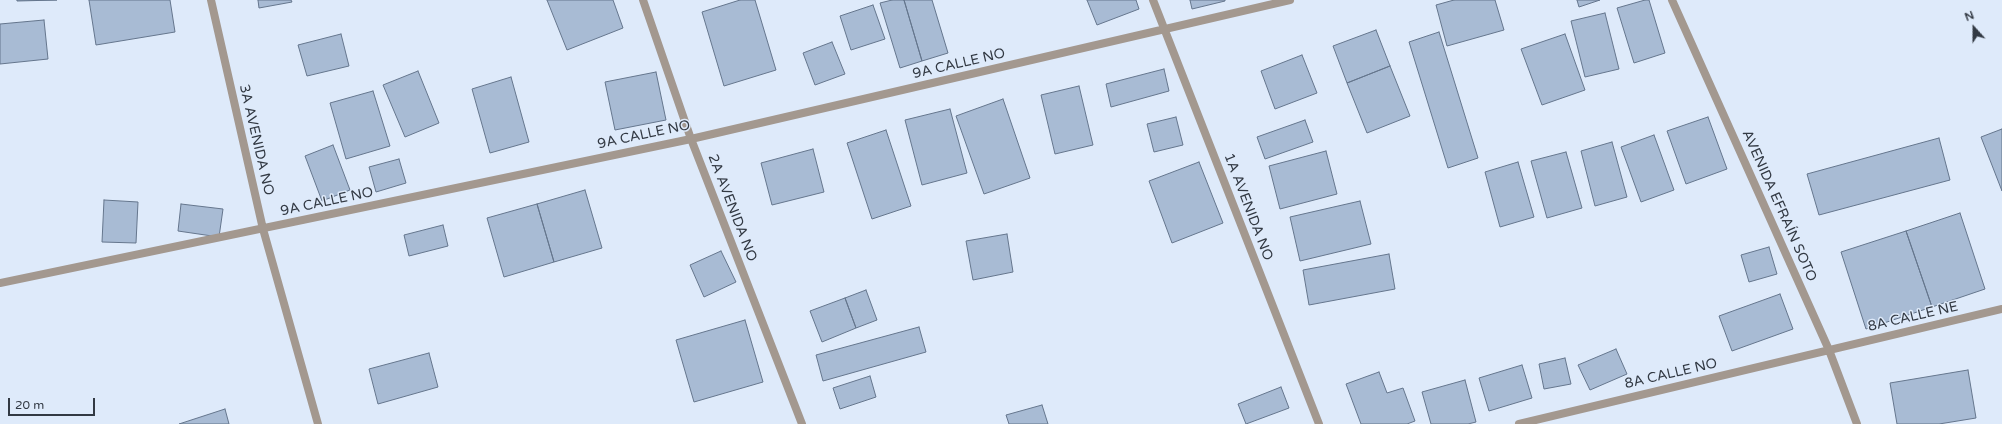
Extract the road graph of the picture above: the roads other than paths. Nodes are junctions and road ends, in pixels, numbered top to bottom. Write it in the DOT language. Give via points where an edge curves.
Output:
graph roads {
  1 [pos="211,0"];
  2 [pos="643,0"];
  3 [pos="1152,0"];
  4 [pos="1290,0"];
  5 [pos="1672,0"];
  6 [pos="1164,30"];
  7 [pos="690,139"];
  8 [pos="263,229"];
  9 [pos="0,283"];
  10 [pos="2002,309"];
  11 [pos="1829,350"];
  12 [pos="318,424"];
  13 [pos="802,424"];
  14 [pos="1319,424"];
  15 [pos="1519,424"];
  16 [pos="1857,424"];
  1 -- 8 [label="street, 3A AVENIDA NO"];
  2 -- 7 [label="street, 2A AVENIDA NO"];
  3 -- 6 [label="street, 1A AVENIDA NO"];
  4 -- 6 [label="street, 9A CALLE NO"];
  5 -- 11 [label="street, AVENIDA EFRAÍN SOTO"];
  6 -- 7 [label="street, 9A CALLE NO"];
  6 -- 14 [label="street, 1A AVENIDA NO"];
  7 -- 8 [label="street, 9A CALLE NO"];
  7 -- 13 [label="street, 2A AVENIDA NO"];
  8 -- 9 [label="street, 9A CALLE NO"];
  8 -- 12 [label="street, 3A AVENIDA NO"];
  10 -- 11 [label="street, 8A CALLE NE"];
  11 -- 15 [label="street, 8A CALLE NO"];
  11 -- 16 [label="street, AVENIDA EFRAÍN SOTO"];
}
